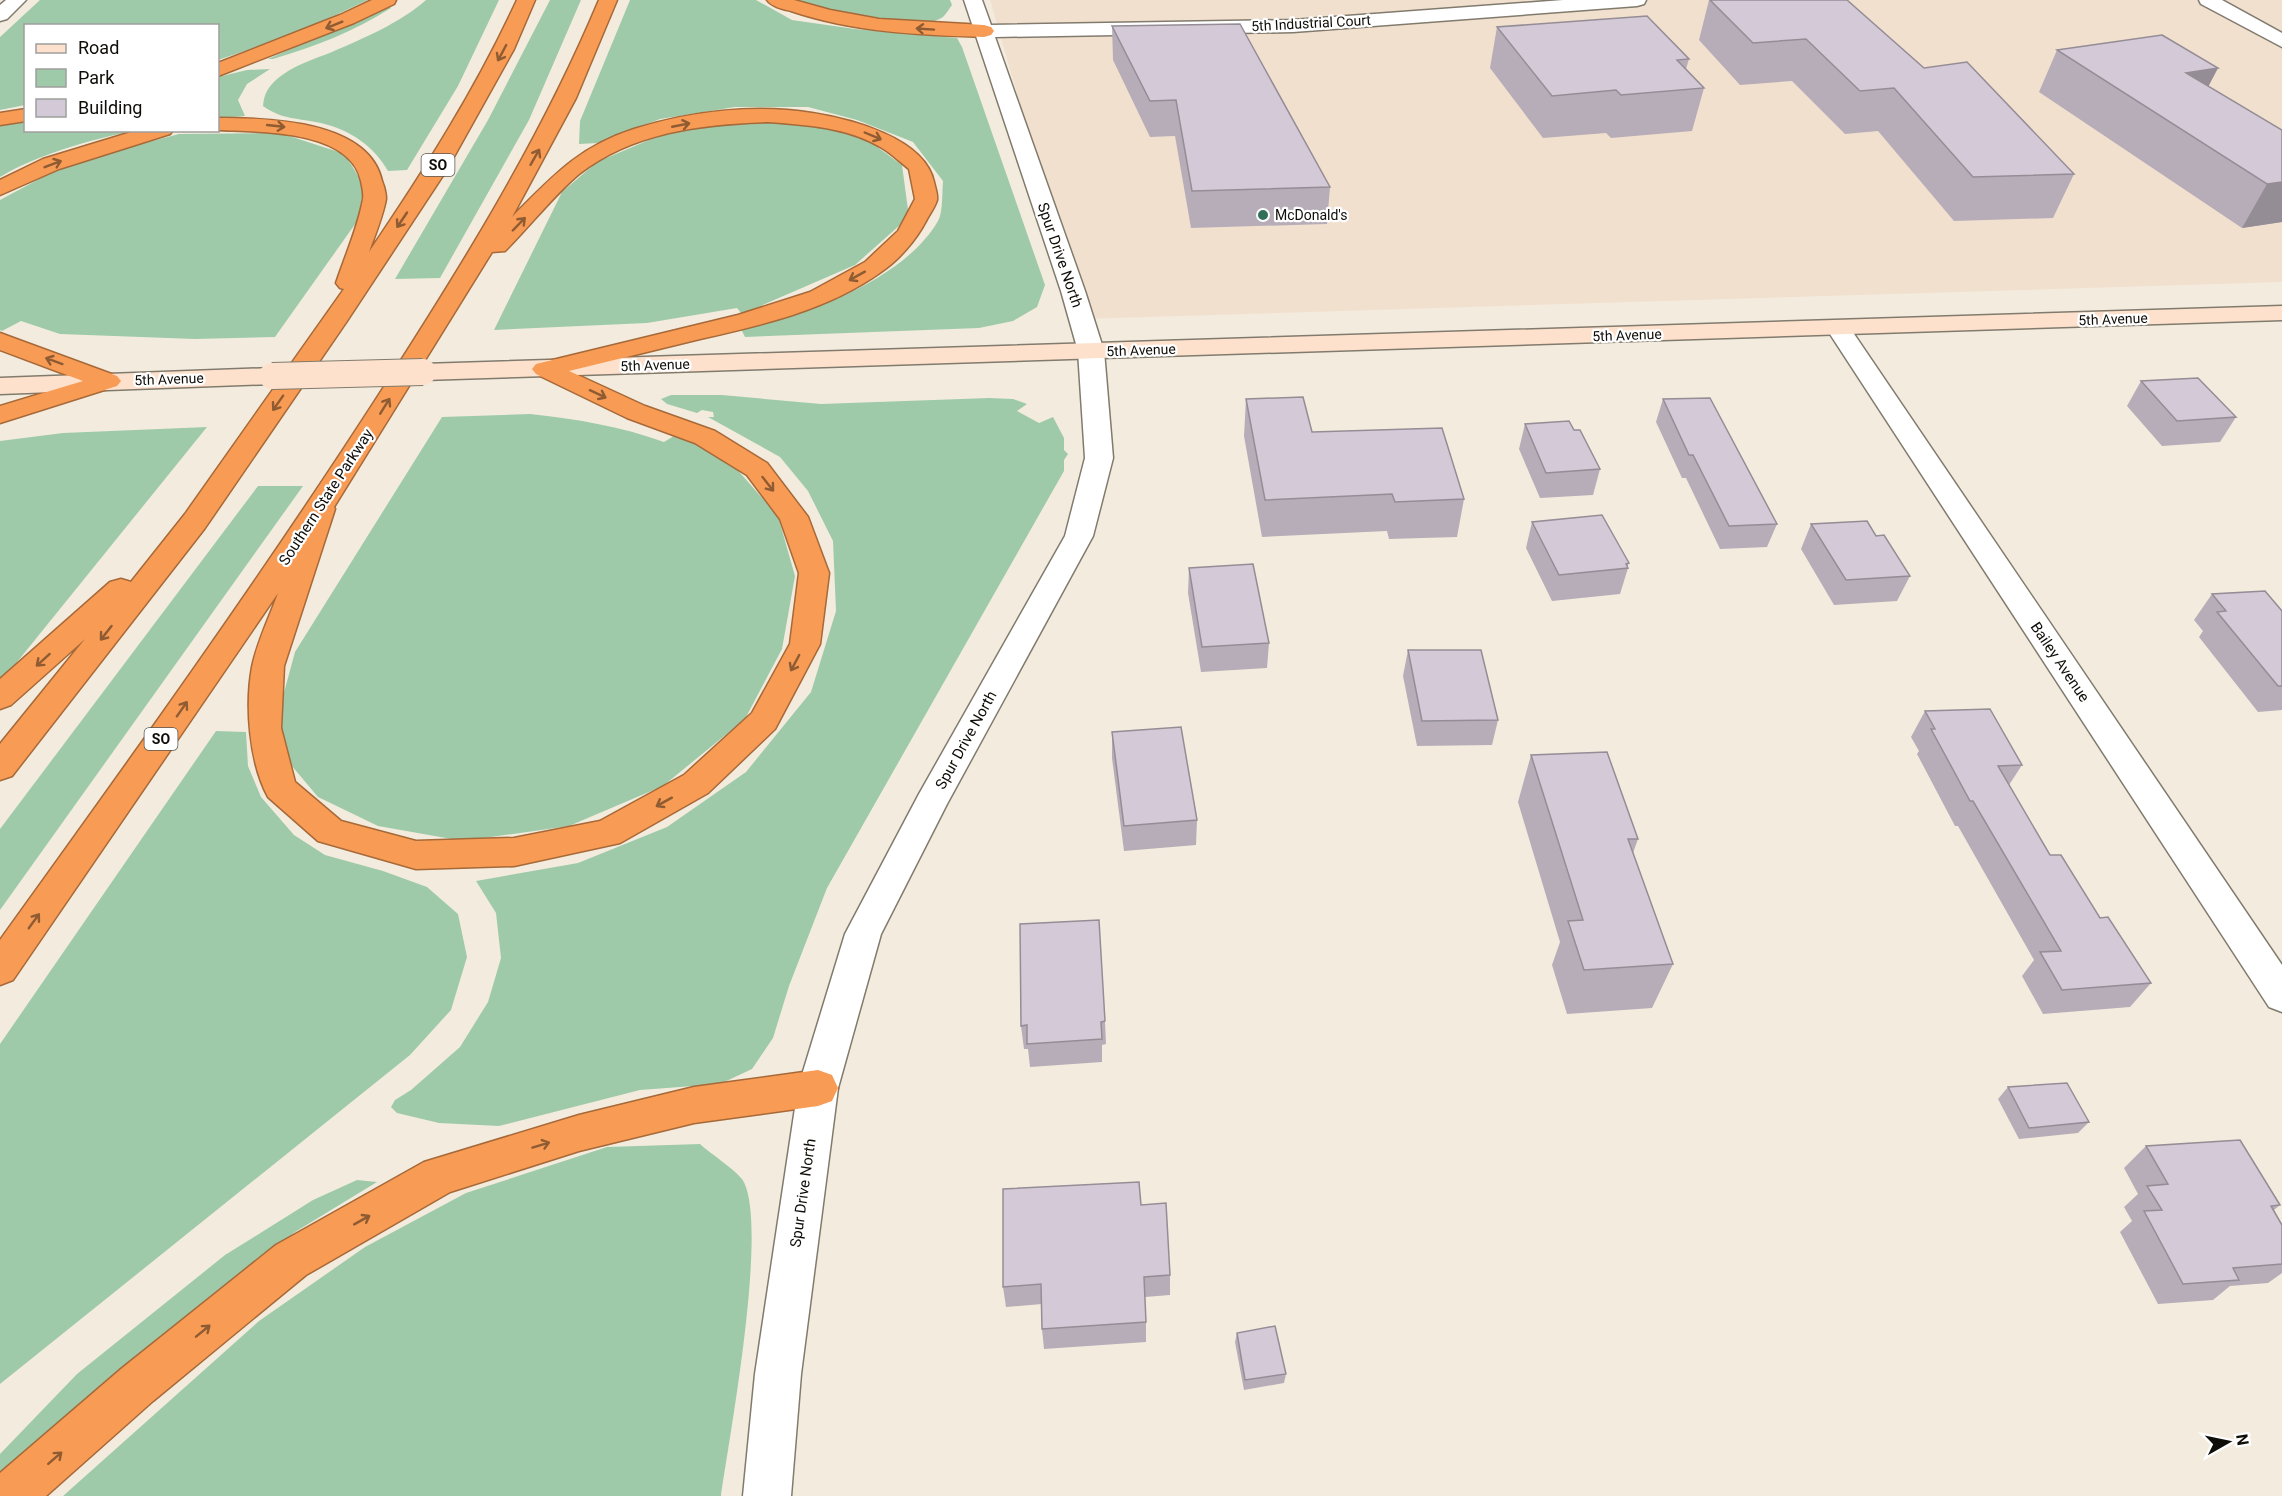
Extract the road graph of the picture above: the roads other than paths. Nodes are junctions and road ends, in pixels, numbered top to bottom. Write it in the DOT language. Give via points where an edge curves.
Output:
graph roads {
  1 [pos="17,0"];
  2 [pos="387,0"];
  3 [pos="526,0"];
  4 [pos="608,0"];
  5 [pos="776,0"];
  6 [pos="973,0"];
  7 [pos="1637,0"];
  8 [pos="2208,0"];
  9 [pos="0,15"];
  10 [pos="984,31"];
  11 [pos="2282,40"];
  12 [pos="219,70"];
  13 [pos="24,115"];
  14 [pos="0,119"];
  15 [pos="219,124"];
  16 [pos="157,132"];
  17 [pos="0,188"];
  18 [pos="464,281"];
  19 [pos="2282,313"];
  20 [pos="336,321"];
  21 [pos="1838,328"];
  22 [pos="0,341"];
  23 [pos="1091,351"];
  24 [pos="545,369"];
  25 [pos="108,381"];
  26 [pos="0,386"];
  27 [pos="0,415"];
  28 [pos="321,509"];
  29 [pos="195,521"];
  30 [pos="0,697"];
  31 [pos="0,767"];
  32 [pos="0,969"];
  33 [pos="2282,996"];
  34 [pos="818,1088"];
  35 [pos="10,1496"];
  36 [pos="766,1496"];
  1 -- 9 [label="street"];
  2 -- 12 [label="highway, one-way"];
  3 -- 20 [label="highway, SO, one-way" via="504,49 435,171"];
  18 -- 4 [label="highway, Southern State Parkway / SO, one-way" via="539,150"];
  10 -- 5 [label="highway, one-way" via="876,26 826,17"];
  6 -- 10 [label="street, Spur Drive North"];
  7 -- 10 [label="street, 5th Industrial Court" via="1293,26"];
  8 -- 11 [label="street"];
  10 -- 23 [label="street, Spur Drive North"];
  13 -- 14 [label="highway"];
  15 -- 20 [label="highway, one-way" via="279,126 317,134 352,150 369,168 375,197"];
  17 -- 16 [label="highway, one-way" via="51,164"];
  18 -- 24 [label="highway, one-way" via="573,168 612,146 656,130 756,116 804,118 848,125 888,142 919,166 926,199 908,234 873,267 819,297 746,321"];
  28 -- 18 [label="highway, Southern State Parkway / SO, one-way"];
  19 -- 21 [label="main road, 5th Avenue"];
  20 -- 29 [label="highway, SO, one-way"];
  21 -- 23 [label="main road, 5th Avenue"];
  21 -- 33 [label="street, Bailey Avenue"];
  25 -- 22 [label="highway, one-way"];
  23 -- 24 [label="main road, 5th Avenue"];
  23 -- 34 [label="street, Spur Drive North" via="1099,458 1079,536 931,802 863,934"];
  24 -- 25 [label="main road, 5th Avenue, bridge"];
  24 -- 28 [label="highway, one-way" via="636,412 705,436 757,469 794,517 814,573 805,644 764,722 696,784 608,832 514,852 416,855 330,831 280,788 265,728 268,666"];
  25 -- 26 [label="main road, 5th Avenue"];
  25 -- 27 [label="highway"];
  32 -- 28 [label="highway, Southern State Parkway / SO, one-way"];
  29 -- 30 [label="highway, one-way"];
  29 -- 31 [label="highway, SO, one-way"];
  35 -- 34 [label="highway, one-way" via="137,1385 291,1260 439,1176 579,1132 694,1105"];
  34 -- 36 [label="street, Spur Drive North" via="778,1374"];
}
